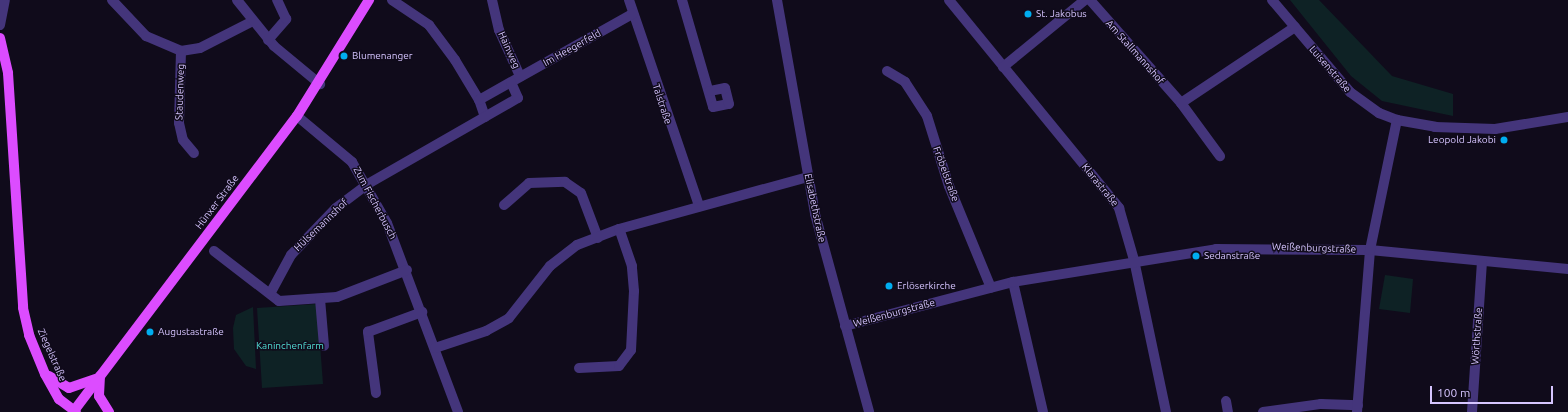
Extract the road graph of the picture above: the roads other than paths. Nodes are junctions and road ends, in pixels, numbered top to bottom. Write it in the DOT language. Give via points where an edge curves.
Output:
graph roads {
  1 [pos="4,0"];
  2 [pos="112,0"];
  3 [pos="237,0"];
  4 [pos="277,0"];
  5 [pos="369,0"];
  6 [pos="392,0"];
  7 [pos="492,0"];
  8 [pos="629,0"];
  9 [pos="682,0"];
  10 [pos="777,0"];
  11 [pos="949,0"];
  12 [pos="1085,0"];
  13 [pos="1090,0"];
  14 [pos="1272,0"];
  15 [pos="632,14"];
  16 [pos="251,22"];
  17 [pos="0,25"];
  18 [pos="1295,27"];
  19 [pos="0,38"];
  20 [pos="268,40"];
  21 [pos="181,52"];
  22 [pos="1003,67"];
  23 [pos="887,71"];
  24 [pos="520,76"];
  25 [pos="511,82"];
  26 [pos="320,84"];
  27 [pos="709,91"];
  28 [pos="479,100"];
  29 [pos="1181,102"];
  30 [pos="297,116"];
  31 [pos="486,117"];
  32 [pos="1568,117"];
  33 [pos="1397,120"];
  34 [pos="194,153"];
  35 [pos="1220,156"];
  36 [pos="808,177"];
  37 [pos="366,185"];
  38 [pos="504,205"];
  39 [pos="699,206"];
  40 [pos="619,229"];
  41 [pos="598,238"];
  42 [pos="1370,250"];
  43 [pos="214,251"];
  44 [pos="1134,260"];
  45 [pos="1482,261"];
  46 [pos="1568,269"];
  47 [pos="407,270"];
  48 [pos="1013,282"];
  49 [pos="991,288"];
  50 [pos="271,292"];
  51 [pos="320,299"];
  52 [pos="422,312"];
  53 [pos="845,326"];
  54 [pos="324,346"];
  55 [pos="435,348"];
  56 [pos="579,368"];
  57 [pos="45,374"];
  58 [pos="100,376"];
  59 [pos="376,394"];
  60 [pos="1226,401"];
  61 [pos="1358,409"];
  62 [pos="74,412"];
  63 [pos="109,412"];
  64 [pos="458,412"];
  65 [pos="869,412"];
  66 [pos="1042,412"];
  67 [pos="1166,412"];
  68 [pos="1228,412"];
  69 [pos="1263,412"];
  70 [pos="1472,412"];
  1 -- 17 [label="street"];
  2 -- 21 [label="street, Staudenweg" via="146,36"];
  3 -- 16 [label="street"];
  4 -- 20 [label="street" via="286,19"];
  5 -- 26 [label="main road, Hünxer Straße"];
  6 -- 28 [label="street" via="429,25 456,60"];
  7 -- 24 [label="street, Hainweg" via="499,30"];
  8 -- 15 [label="street, Talstraße"];
  9 -- 27 [label="street"];
  10 -- 36 [label="street, Elisabethstraße"];
  11 -- 22 [label="street, Klarastraße"];
  12 -- 22 [label="street"];
  13 -- 29 [label="street, Am Stallmannshof"];
  14 -- 18 [label="street, Luisenstraße"];
  15 -- 24 [label="street, Im Heegerfeld"];
  15 -- 39 [label="street, Talstraße"];
  16 -- 20 [label="street"];
  16 -- 21 [label="street, Staudenweg" via="200,48"];
  18 -- 29 [label="street"];
  18 -- 33 [label="street, Luisenstraße" via="1350,92 1379,113"];
  19 -- 57 [label="main road, Ziegelstraße" via="8,73 23,308 29,335"];
  20 -- 26 [label="street"];
  21 -- 34 [label="street, Staudenweg" via="179,123 183,140"];
  22 -- 44 [label="street, Klarastraße" via="1119,208"];
  23 -- 49 [label="street, Fröbelstraße" via="905,82 927,116 949,186"];
  24 -- 25 [label="street, Im Heegerfeld"];
  25 -- 28 [label="street, Im Heegerfeld"];
  25 -- 31 [label="street" via="518,98"];
  26 -- 30 [label="main road, Hünxer Straße"];
  28 -- 31 [label="street"];
  29 -- 35 [label="street, Am Stallmannshof"];
  30 -- 37 [label="street, Zum Fischerbusch" via="352,162"];
  30 -- 58 [label="main road, Hünxer Straße"];
  31 -- 37 [label="street"];
  32 -- 33 [label="street, Luisenstraße" via="1494,129 1434,127"];
  33 -- 42 [label="street"];
  36 -- 39 [label="street"];
  36 -- 53 [label="street, Elisabethstraße"];
  37 -- 47 [label="street, Zum Fischerbusch"];
  37 -- 50 [label="street, Hülsemannshof" via="310,233 278,272"];
  38 -- 41 [label="street" via="528,183 565,182 581,193"];
  39 -- 40 [label="street"];
  40 -- 41 [label="street"];
  40 -- 56 [label="street" via="632,266 634,291 631,350 619,366"];
  41 -- 55 [label="street" via="577,245 550,266 509,318 486,331"];
  42 -- 44 [label="street, Weißenburgstraße" via="1258,247 1196,251"];
  42 -- 45 [label="street, Weißenburgstraße"];
  42 -- 61 [label="street"];
  43 -- 50 [label="street"];
  44 -- 48 [label="street, Weißenburgstraße"];
  44 -- 67 [label="street, Klarastraße"];
  45 -- 46 [label="street, Weißenburgstraße"];
  45 -- 70 [label="street, Wörthstraße"];
  47 -- 51 [label="street" via="338,297"];
  47 -- 52 [label="street, Zum Fischerbusch"];
  48 -- 49 [label="street, Weißenburgstraße"];
  48 -- 66 [label="street"];
  49 -- 53 [label="street, Weißenburgstraße"];
  50 -- 51 [label="street" via="279,300"];
  51 -- 54 [label="street"];
  52 -- 55 [label="street, Zum Fischerbusch"];
  52 -- 59 [label="street" via="368,332"];
  53 -- 65 [label="street, Elisabethstraße"];
  55 -- 64 [label="street, Zum Fischerbusch"];
  57 -- 58 [label="main road" via="69,388 88,384"];
  57 -- 62 [label="main road, Ziegelstraße" via="59,399"];
  58 -- 62 [label="main road, Hünxer Straße"];
  58 -- 63 [label="main road" via="99,396"];
  60 -- 68 [label="street"];
  61 -- 69 [label="street" via="1321,404"];
}
